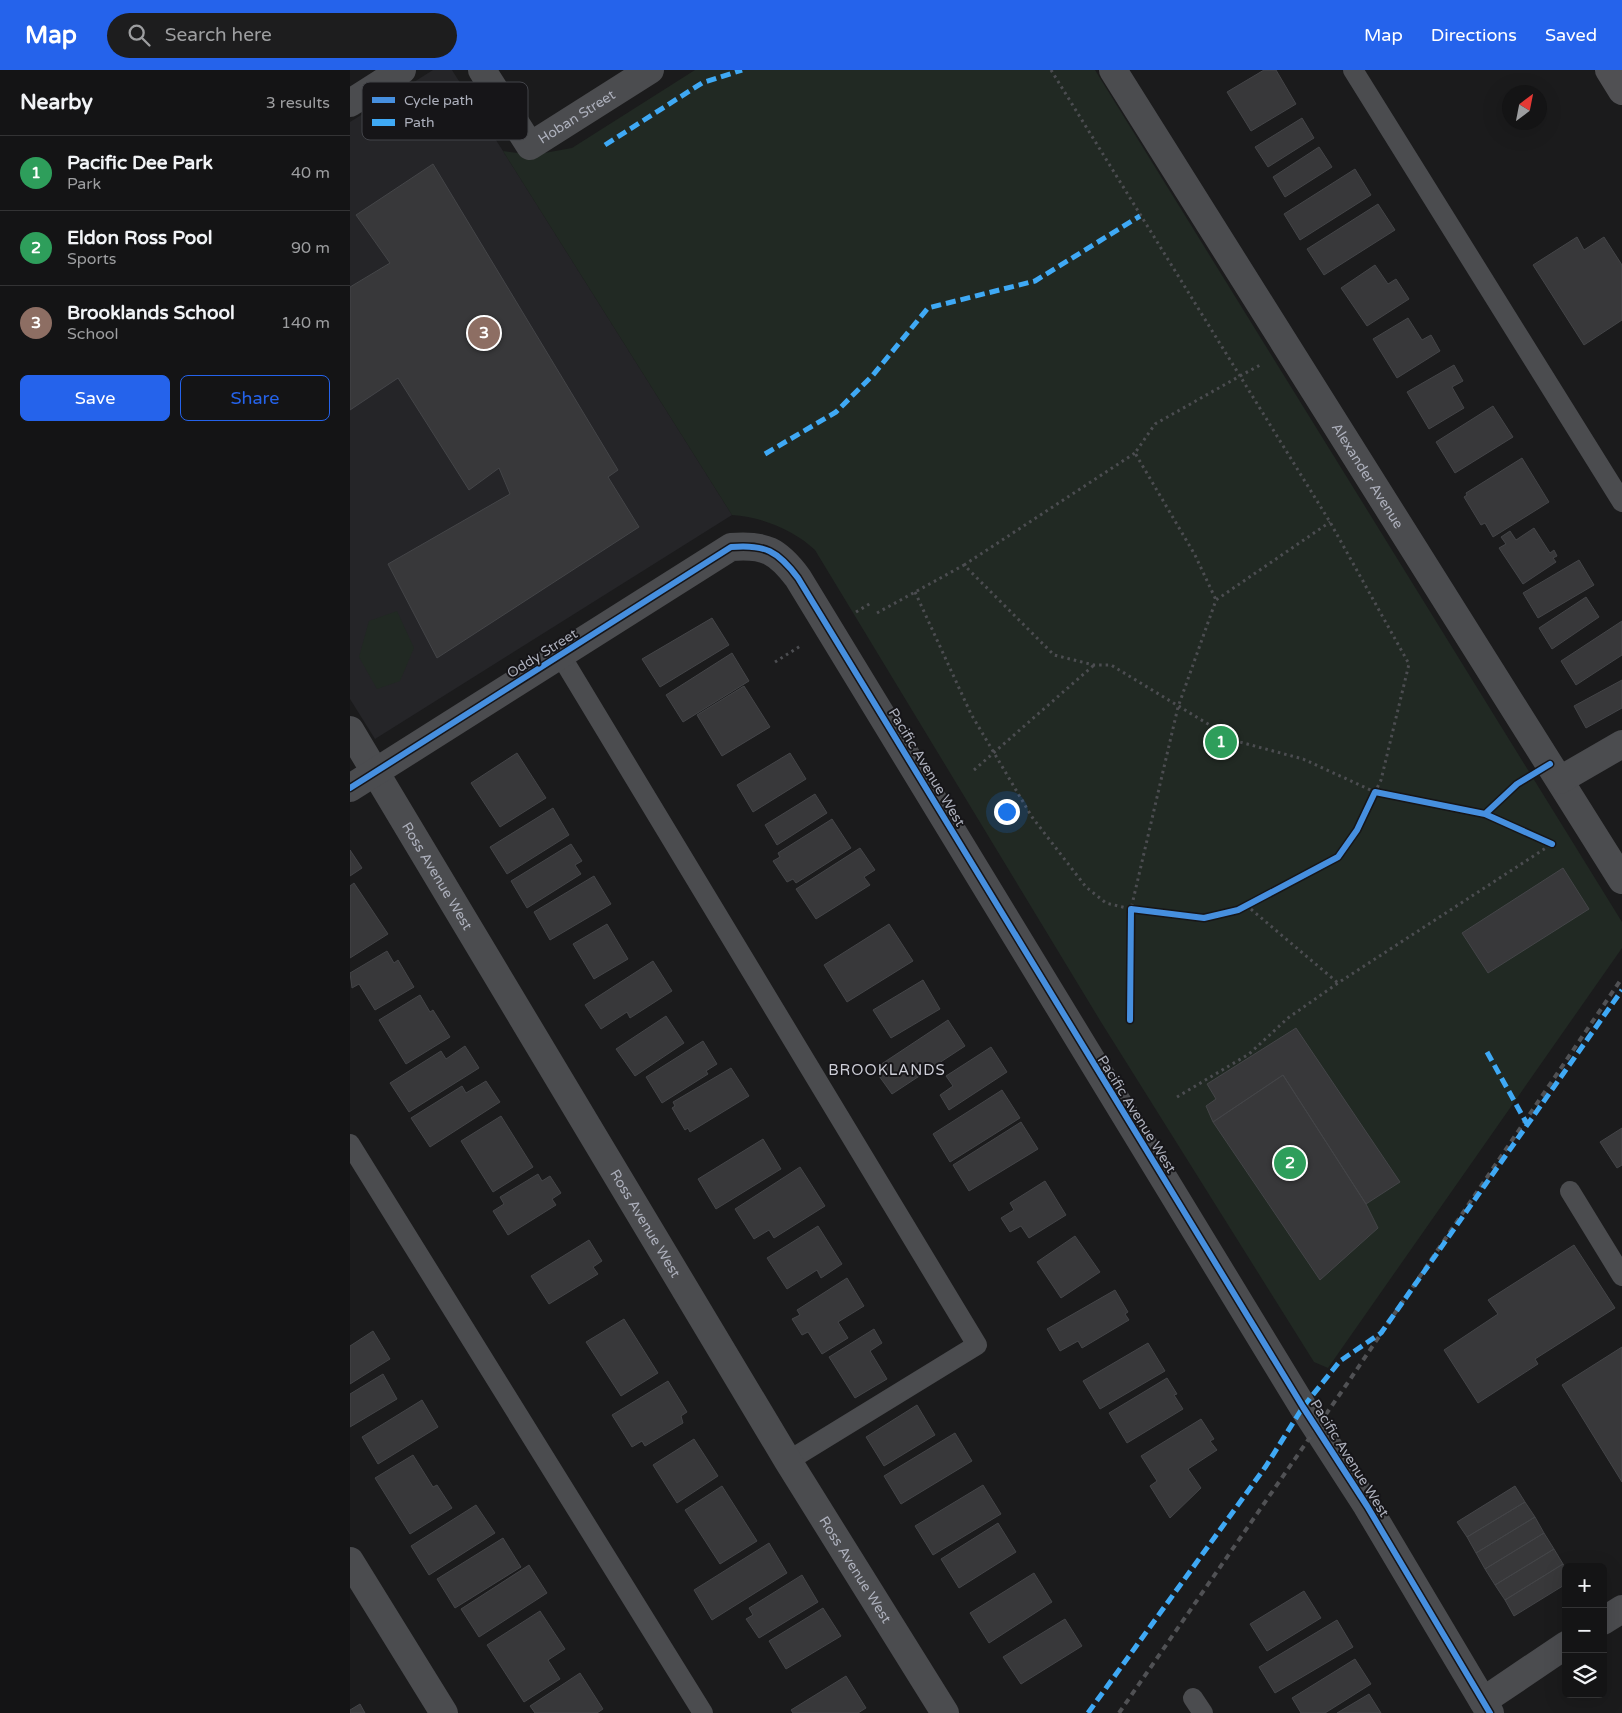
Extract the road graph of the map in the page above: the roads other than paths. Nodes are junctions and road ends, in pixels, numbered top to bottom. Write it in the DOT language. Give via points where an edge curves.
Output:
graph roads {
  1 [pos="402,70"];
  2 [pos="482,70"];
  3 [pos="650,70"];
  4 [pos="1113,70"];
  5 [pos="1353,70"];
  6 [pos="1609,70"];
  7 [pos="383,82"];
  8 [pos="490,82"];
  9 [pos="1622,91"];
  10 [pos="362,95"];
  11 [pos="350,103"];
  12 [pos="526,140"];
  13 [pos="1622,502"];
  14 [pos="749,546"];
  15 [pos="560,656"];
  16 [pos="350,730"];
  17 [pos="1622,744"];
  18 [pos="376,774"];
  19 [pos="1560,780"];
  20 [pos="350,788"];
  21 [pos="1622,880"];
  22 [pos="350,1144"];
  23 [pos="1570,1191"];
  24 [pos="1622,1276"];
  25 [pos="788,1461"];
  26 [pos="350,1561"];
  27 [pos="1622,1609"];
  28 [pos="1607,1618"];
  29 [pos="1562,1648"];
  30 [pos="1486,1707"];
  31 [pos="444,1713"];
  32 [pos="703,1713"];
  33 [pos="945,1713"];
  1 -- 7 [label="street"];
  2 -- 8 [label="street, Hoban Street"];
  3 -- 12 [label="street, Hoban Street" via="530,146"];
  4 -- 19 [label="street, Alexander Avenue"];
  5 -- 13 [label="lane"];
  6 -- 9 [label="main road"];
  10 -- 11 [label="street"];
  14 -- 15 [label="street, Oddy Street" via="731,547"];
  14 -- 30 [label="street, Pacific Avenue West" via="766,549 784,559 798,578 1121,1111 1367,1506"];
  15 -- 18 [label="street, Oddy Street"];
  15 -- 25 [label="lane" via="977,1345"];
  16 -- 18 [label="street, Ross Avenue West"];
  17 -- 19 [label="street"];
  18 -- 20 [label="street, Oddy Street"];
  18 -- 25 [label="street, Ross Avenue West"];
  19 -- 21 [label="street, Alexander Avenue"];
  22 -- 32 [label="lane"];
  23 -- 24 [label="lane"];
  25 -- 33 [label="street, Ross Avenue West"];
  26 -- 31 [label="street"];
  27 -- 28 [label="street"];
  29 -- 30 [label="street"];
}
